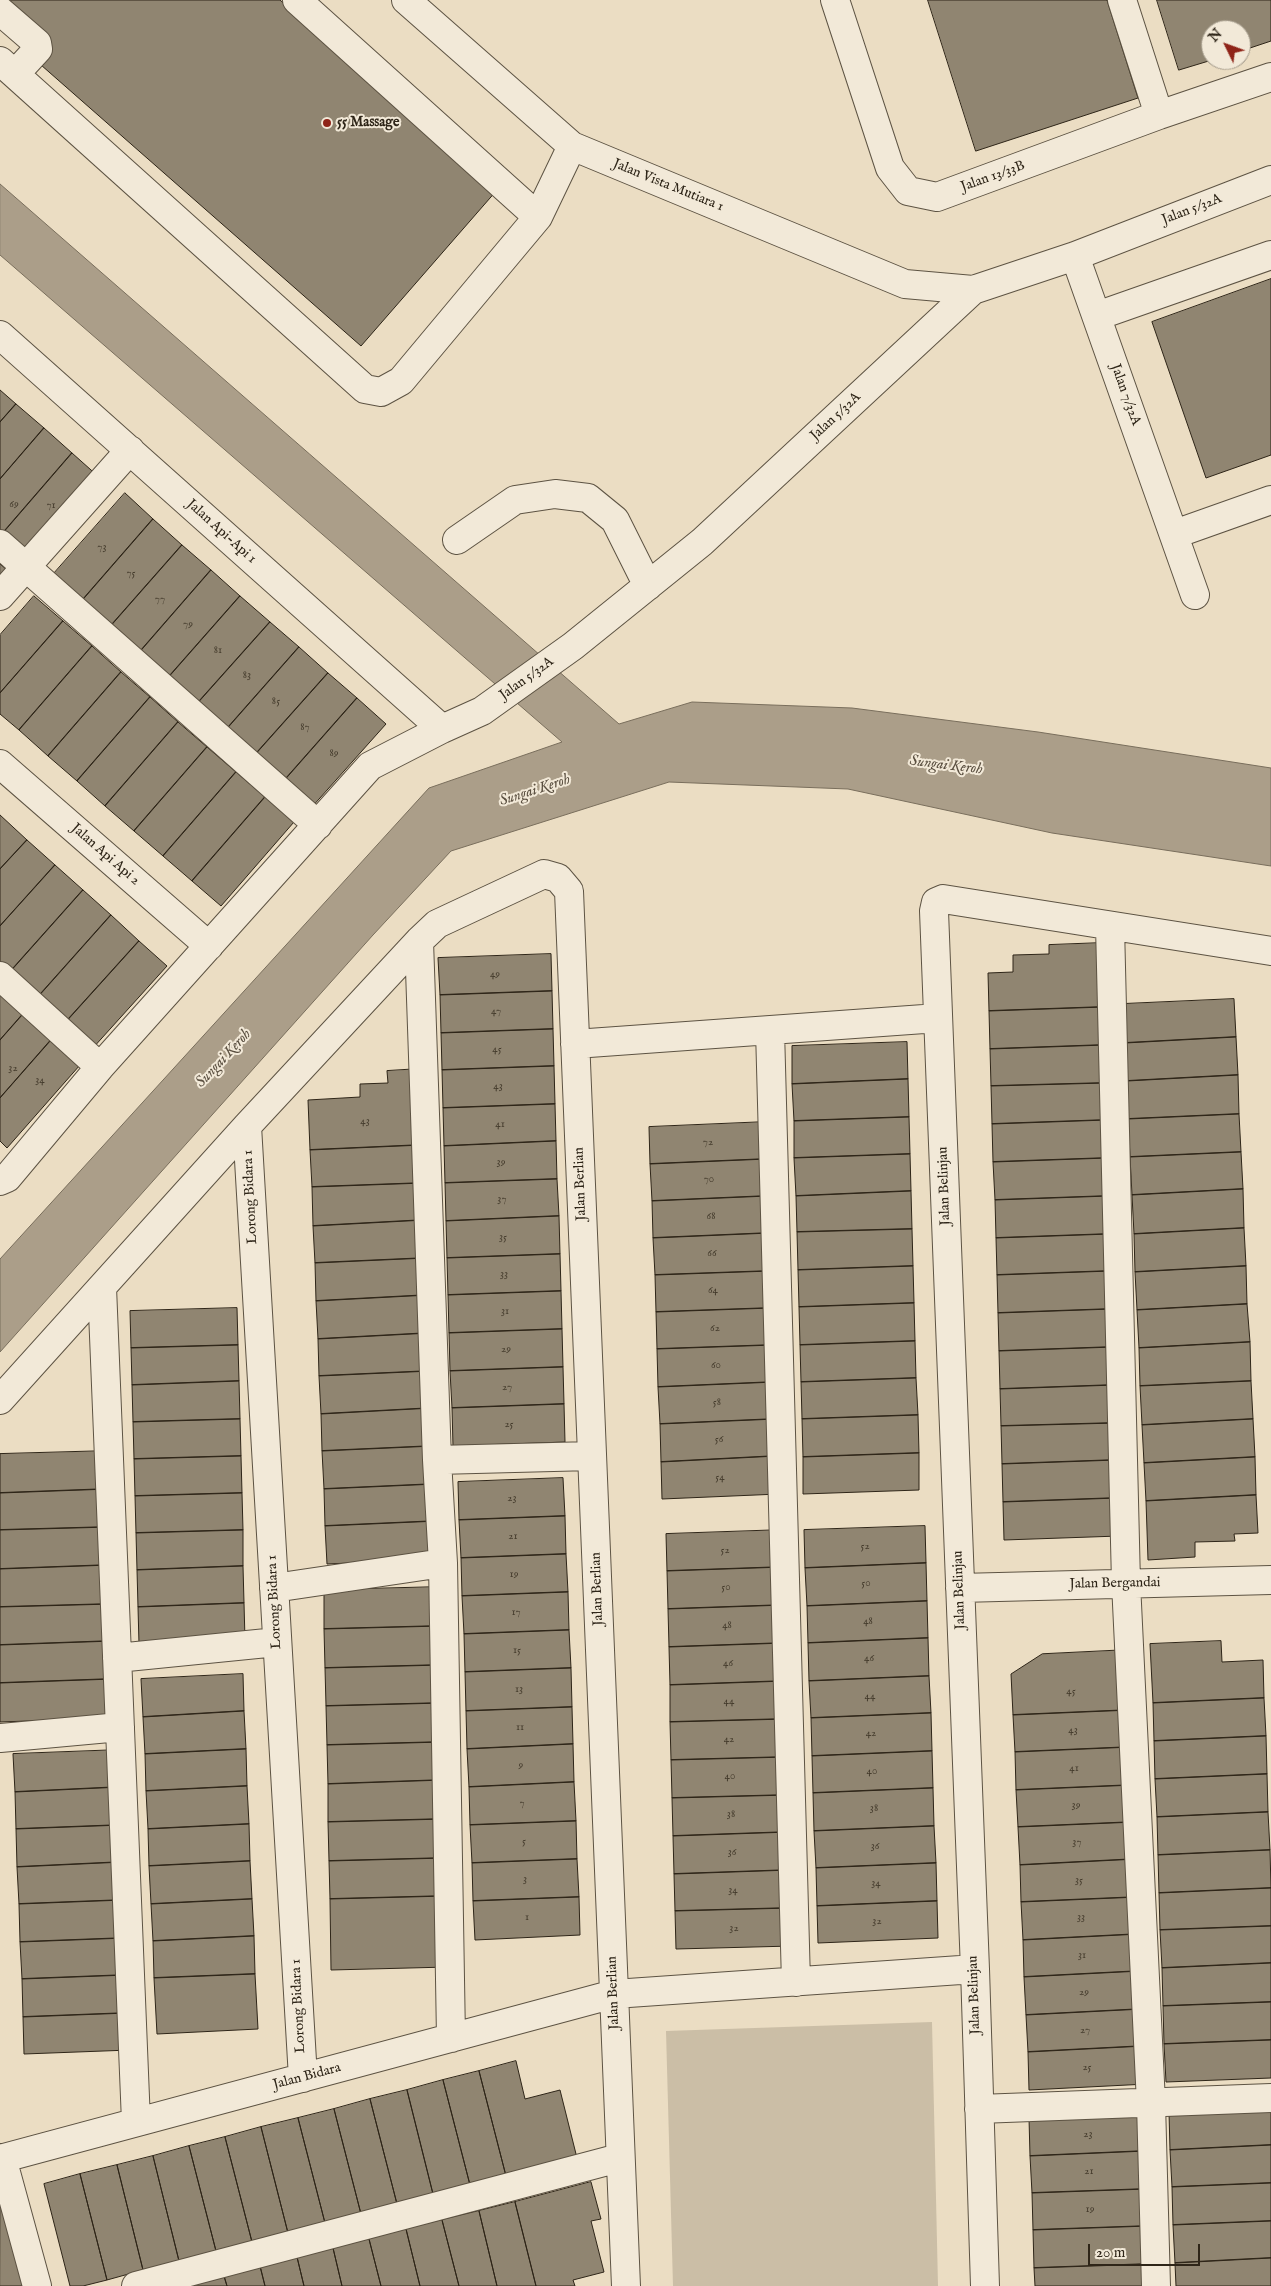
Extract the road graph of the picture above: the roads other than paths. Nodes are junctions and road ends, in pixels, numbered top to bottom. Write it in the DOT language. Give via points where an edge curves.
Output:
graph roads {
  1 [pos="297,0"];
  2 [pos="406,0"];
  3 [pos="835,0"];
  4 [pos="1122,0"];
  5 [pos="0,11"];
  6 [pos="7,67"];
  7 [pos="1271,77"];
  8 [pos="1159,115"];
  9 [pos="572,146"];
  10 [pos="1271,180"];
  11 [pos="538,217"];
  12 [pos="1271,255"];
  13 [pos="1075,256"];
  14 [pos="973,290"];
  15 [pos="1097,316"];
  16 [pos="0,335"];
  17 [pos="130,450"];
  18 [pos="1271,500"];
  19 [pos="1175,534"];
  20 [pos="457,540"];
  21 [pos="0,544"];
  22 [pos="26,567"];
  23 [pos="648,586"];
  24 [pos="1195,595"];
  25 [pos="0,596"];
  26 [pos="442,729"];
  27 [pos="0,764"];
  28 [pos="318,825"];
  29 [pos="1110,926"];
  30 [pos="419,941"];
  31 [pos="209,946"];
  32 [pos="1271,951"];
  33 [pos="0,976"];
  34 [pos="938,1018"];
  35 [pos="770,1030"];
  36 [pos="575,1044"];
  37 [pos="100,1067"];
  38 [pos="246,1126"];
  39 [pos="4,1180"];
  40 [pos="102,1287"];
  41 [pos="0,1400"];
  42 [pos="592,1456"];
  43 [pos="437,1460"];
  44 [pos="443,1563"];
  45 [pos="1271,1580"];
  46 [pos="1126,1583"];
  47 [pos="274,1588"];
  48 [pos="960,1588"];
  49 [pos="277,1642"];
  50 [pos="117,1658"];
  51 [pos="120,1727"];
  52 [pos="0,1738"];
  53 [pos="975,1969"];
  54 [pos="796,1982"];
  55 [pos="614,1994"];
  56 [pos="451,2038"];
  57 [pos="303,2078"];
  58 [pos="1271,2098"];
  59 [pos="1150,2103"];
  60 [pos="979,2109"];
  61 [pos="136,2122"];
  62 [pos="1,2158"];
  63 [pos="619,2158"];
  64 [pos="37,2286"];
  65 [pos="136,2286"];
  66 [pos="626,2286"];
  67 [pos="985,2286"];
  68 [pos="1156,2286"];
  1 -- 11 [label="street"];
  2 -- 9 [label="street, Jalan Vista Mutiara 1"];
  3 -- 8 [label="street, Jalan 13/33B" via="890,168 908,191 937,197"];
  4 -- 8 [label="street"];
  5 -- 6 [label="street" via="37,43 38,49"];
  6 -- 11 [label="street" via="365,389 381,392 401,381"];
  7 -- 8 [label="street, Jalan 13/33B"];
  9 -- 11 [label="street"];
  9 -- 14 [label="street, Jalan Vista Mutiara 1" via="905,284"];
  10 -- 13 [label="street, Jalan 5/32A"];
  12 -- 15 [label="street"];
  13 -- 14 [label="street, Jalan 5/32A"];
  13 -- 15 [label="street, Jalan 7/32A"];
  14 -- 23 [label="street, Jalan 5/32A" via="702,542"];
  15 -- 19 [label="street, Jalan 7/32A"];
  16 -- 17 [label="street, Jalan Api-Api 1"];
  17 -- 22 [label="street"];
  17 -- 26 [label="street, Jalan Api-Api 1"];
  18 -- 19 [label="street"];
  19 -- 24 [label="street, Jalan 7/32A"];
  20 -- 23 [label="street" via="516,500 555,494 588,498 615,520"];
  21 -- 22 [label="street"];
  22 -- 25 [label="street"];
  22 -- 28 [label="street"];
  23 -- 26 [label="street, Jalan 5/32A" via="573,646 482,711"];
  26 -- 28 [label="street, Jalan 5/32A" via="370,766"];
  27 -- 31 [label="street, Jalan Api Api 2"];
  28 -- 31 [label="street, Jalan 5/32A"];
  29 -- 32 [label="street"];
  29 -- 34 [label="street, Jalan Belinjau" via="942,899 936,902"];
  29 -- 46 [label="street"];
  30 -- 36 [label="street, Jalan Berlian" via="437,924 544,874 558,878 569,891"];
  30 -- 38 [label="street"];
  30 -- 43 [label="street"];
  31 -- 37 [label="street, Jalan 5/32A"];
  33 -- 37 [label="street"];
  34 -- 35 [label="street"];
  34 -- 48 [label="street, Jalan Belinjau"];
  35 -- 36 [label="street"];
  35 -- 54 [label="street"];
  36 -- 42 [label="street, Jalan Berlian"];
  37 -- 39 [label="street, Jalan 5/32A"];
  38 -- 40 [label="street"];
  38 -- 47 [label="street, Lorong Bidara 1"];
  40 -- 41 [label="street"];
  40 -- 50 [label="street"];
  42 -- 43 [label="street"];
  42 -- 55 [label="street, Jalan Berlian"];
  43 -- 44 [label="street"];
  44 -- 47 [label="street"];
  44 -- 56 [label="street"];
  45 -- 46 [label="street, Jalan Bergandai"];
  46 -- 48 [label="street, Jalan Bergandai"];
  46 -- 59 [label="street"];
  47 -- 49 [label="street, Lorong Bidara 1"];
  48 -- 53 [label="street, Jalan Belinjau"];
  49 -- 50 [label="street"];
  49 -- 57 [label="street, Lorong Bidara 1"];
  50 -- 51 [label="street"];
  51 -- 52 [label="street"];
  51 -- 61 [label="street"];
  53 -- 54 [label="street, Jalan Bidara"];
  53 -- 60 [label="street, Jalan Belinjau"];
  54 -- 55 [label="street, Jalan Bidara"];
  55 -- 56 [label="street, Jalan Bidara"];
  55 -- 63 [label="street, Jalan Berlian"];
  56 -- 57 [label="street, Jalan Bidara"];
  57 -- 61 [label="street, Jalan Bidara"];
  58 -- 59 [label="street"];
  59 -- 60 [label="street"];
  59 -- 68 [label="street"];
  60 -- 67 [label="street, Jalan Belinjau"];
  61 -- 62 [label="street, Jalan Bidara"];
  62 -- 64 [label="street"];
  63 -- 65 [label="street"];
  63 -- 66 [label="street, Jalan Berlian"];
}
